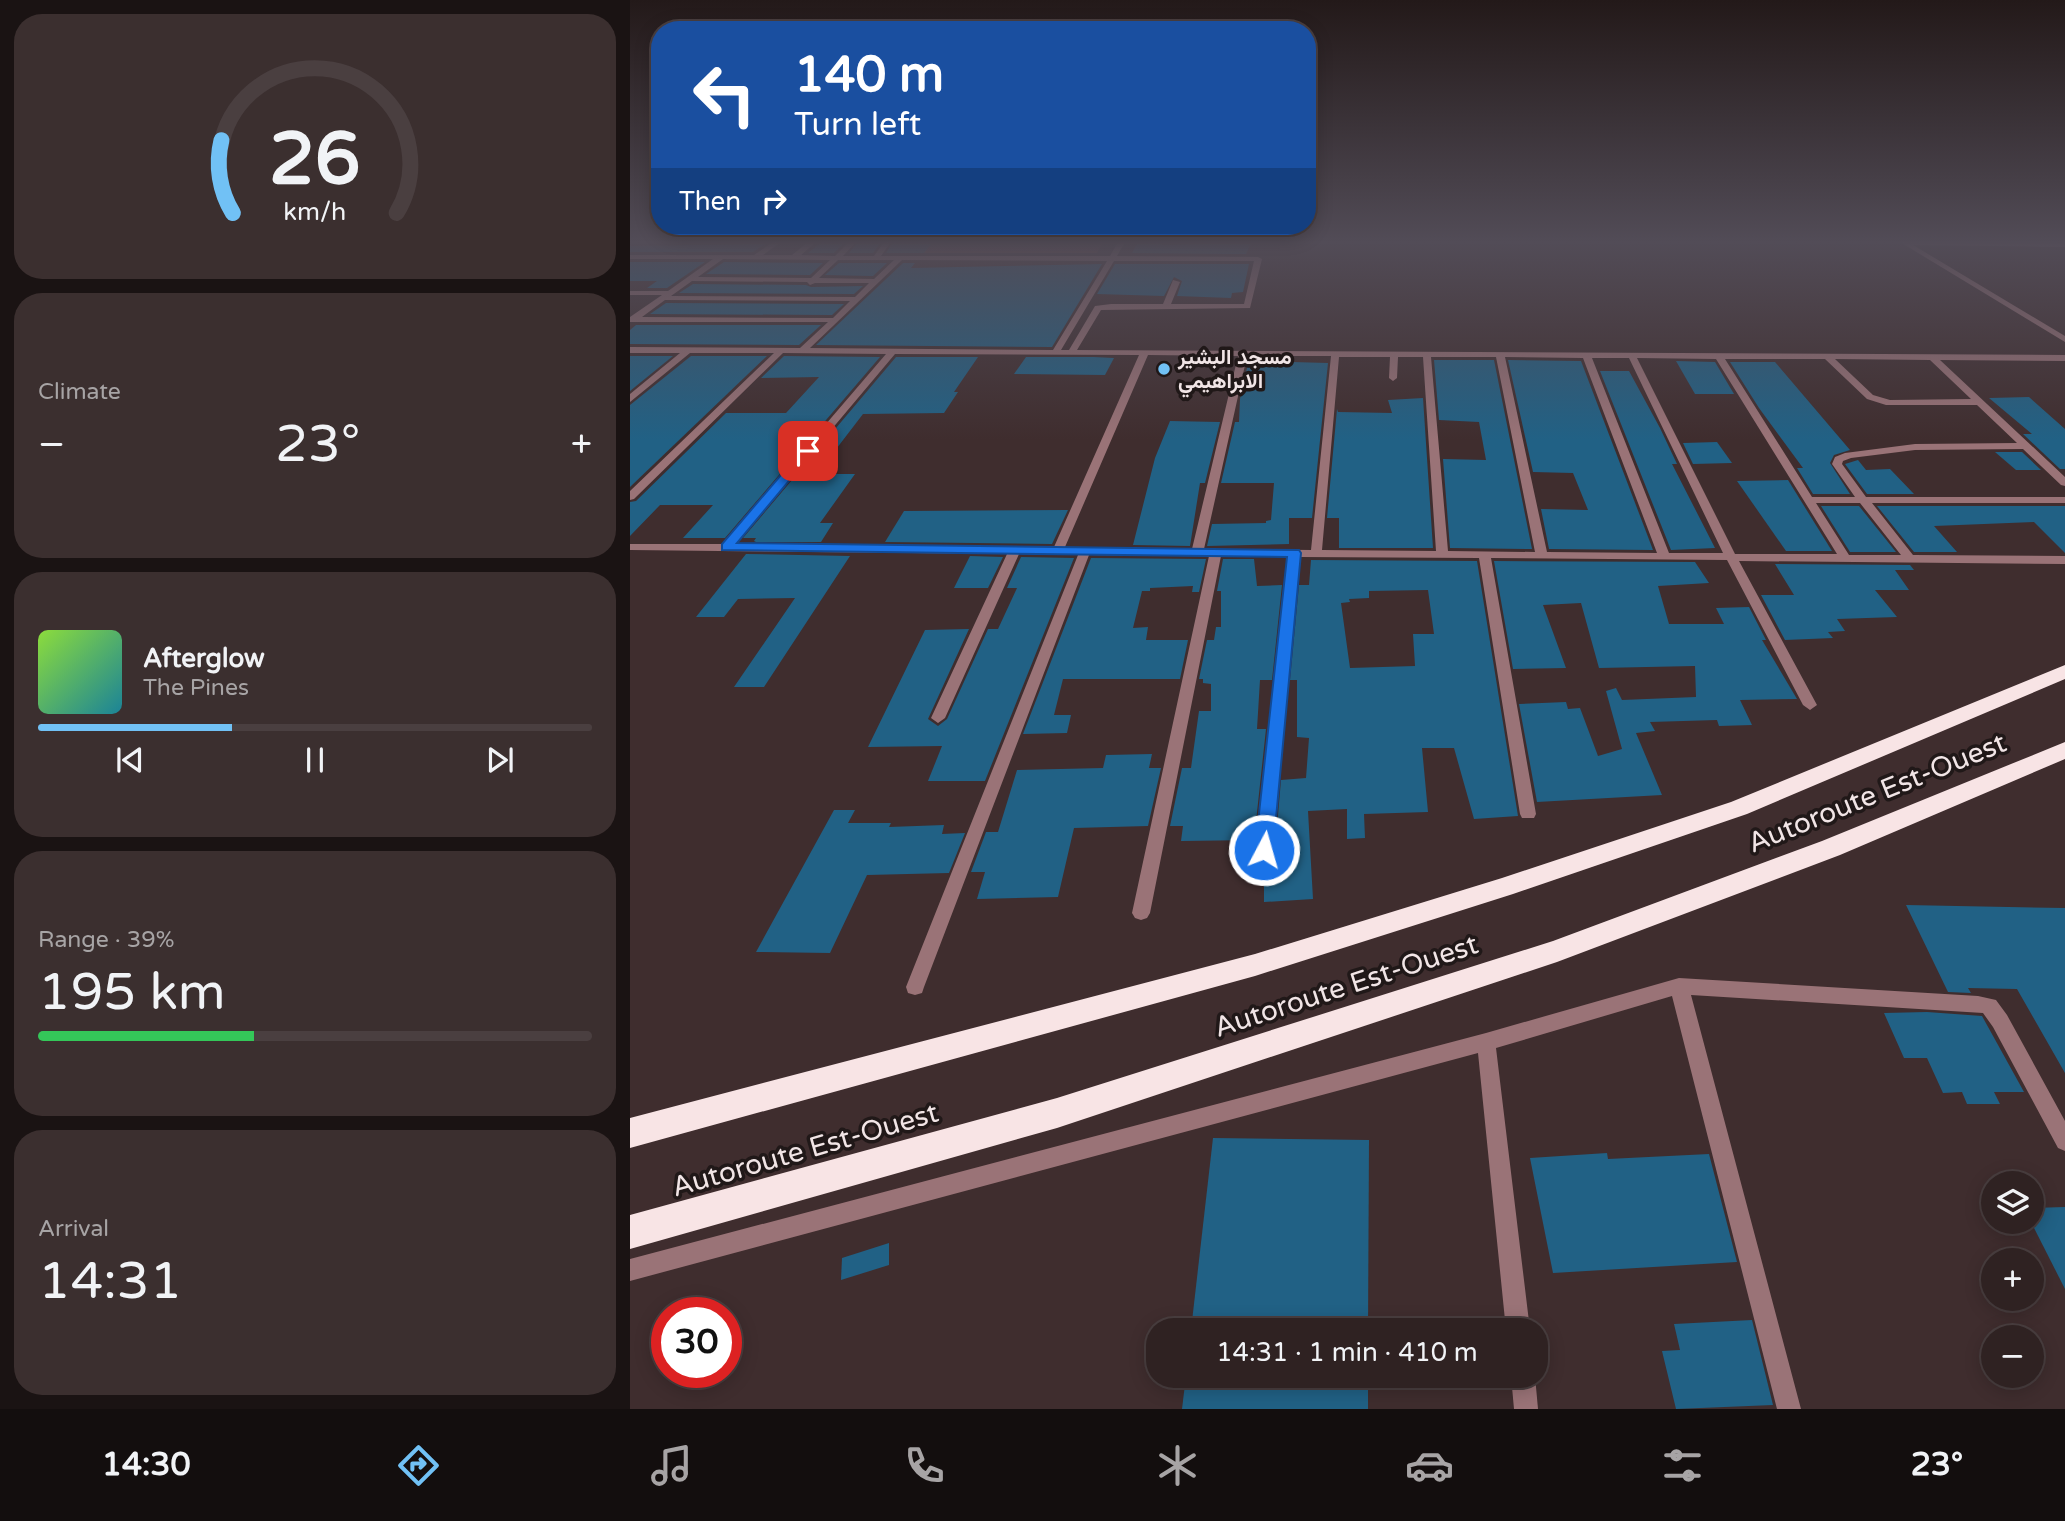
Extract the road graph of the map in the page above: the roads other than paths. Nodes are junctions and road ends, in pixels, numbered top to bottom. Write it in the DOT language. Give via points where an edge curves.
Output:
graph roads {
  1 [pos="648,308"];
  2 [pos="848,308"];
  3 [pos="1083,308"];
  4 [pos="1100,308"];
  5 [pos="2011,308"];
  6 [pos="712,312"];
  7 [pos="774,313"];
  8 [pos="704,319"];
  9 [pos="631,320"];
  10 [pos="766,320"];
  11 [pos="835,320"];
  12 [pos="2065,340"];
  13 [pos="630,350"];
  14 [pos="687,351"];
  15 [pos="781,351"];
  16 [pos="802,351"];
  17 [pos="892,352"];
  18 [pos="1055,353"];
  19 [pos="1071,354"];
  20 [pos="1144,354"];
  21 [pos="1243,354"];
  22 [pos="1335,355"];
  23 [pos="1394,355"];
  24 [pos="1427,355"];
  25 [pos="1500,356"];
  26 [pos="1587,356"];
  27 [pos="1632,356"];
  28 [pos="1719,356"];
  29 [pos="1828,357"];
  30 [pos="1933,358"];
  31 [pos="2065,358"];
  32 [pos="1393,378"];
  33 [pos="630,399"];
  34 [pos="1980,402"];
  35 [pos="2026,446"];
  36 [pos="2065,483"];
  37 [pos="630,497"];
  38 [pos="1809,500"];
  39 [pos="1863,500"];
  40 [pos="2065,500"];
  41 [pos="1834,541"];
  42 [pos="630,547"];
  43 [pos="727,547"];
  44 [pos="1015,550"];
  45 [pos="1058,551"];
  46 [pos="1085,551"];
  47 [pos="1197,552"];
  48 [pos="1216,552"];
  49 [pos="1294,553"];
  50 [pos="1316,553"];
  51 [pos="1442,554"];
  52 [pos="1484,554"];
  53 [pos="1542,555"];
  54 [pos="1664,556"];
  55 [pos="1731,557"];
  56 [pos="1826,558"];
  57 [pos="1845,558"];
  58 [pos="1909,558"];
  59 [pos="2065,560"];
  60 [pos="2065,671"];
  61 [pos="1810,705"];
  62 [pos="938,718"];
  63 [pos="2065,750"];
  64 [pos="1528,814"];
  65 [pos="1264,850"];
  66 [pos="1142,913"];
  67 [pos="1679,986"];
  68 [pos="915,987"];
  69 [pos="1486,1042"];
  70 [pos="630,1133"];
  71 [pos="2065,1140"];
  72 [pos="630,1232"];
  73 [pos="630,1270"];
  74 [pos="1517,1318"];
  75 [pos="1523,1388"];
  76 [pos="1526,1409"];
  77 [pos="1789,1409"];
  1 -- 9 [label="street"];
  2 -- 11 [label="street"];
  3 -- 18 [label="street"];
  4 -- 19 [label="street"];
  5 -- 12 [label="street"];
  6 -- 8 [label="street"];
  7 -- 10 [label="street"];
  8 -- 9 [label="street"];
  8 -- 10 [label="street"];
  10 -- 11 [label="street"];
  11 -- 16 [label="street"];
  13 -- 14 [label="street"];
  14 -- 15 [label="street"];
  14 -- 33 [label="street"];
  15 -- 16 [label="street"];
  15 -- 37 [label="street"];
  16 -- 17 [label="street"];
  17 -- 18 [label="street"];
  17 -- 43 [label="street"];
  18 -- 19 [label="street"];
  19 -- 20 [label="street"];
  20 -- 21 [label="street"];
  20 -- 45 [label="street"];
  21 -- 22 [label="street"];
  21 -- 47 [label="street"];
  22 -- 23 [label="street"];
  22 -- 50 [label="street"];
  23 -- 24 [label="street"];
  23 -- 32 [label="street"];
  24 -- 25 [label="street"];
  24 -- 51 [label="street"];
  25 -- 26 [label="street"];
  25 -- 53 [label="street"];
  26 -- 27 [label="street"];
  26 -- 54 [label="street"];
  27 -- 28 [label="street"];
  27 -- 55 [label="street"];
  28 -- 29 [label="street"];
  28 -- 38 [label="street"];
  29 -- 30 [label="street"];
  29 -- 34 [label="street" via="1876,400"];
  30 -- 31 [label="street"];
  30 -- 34 [label="street"];
  34 -- 35 [label="street"];
  35 -- 36 [label="street"];
  35 -- 39 [label="street" via="1915,447 1849,455 1837,464"];
  38 -- 39 [label="street"];
  38 -- 41 [label="street"];
  39 -- 40 [label="street"];
  39 -- 58 [label="street"];
  41 -- 56 [label="street"];
  41 -- 57 [label="street"];
  42 -- 43 [label="street"];
  43 -- 44 [label="street"];
  44 -- 45 [label="street"];
  44 -- 62 [label="street"];
  45 -- 46 [label="street"];
  46 -- 47 [label="street"];
  46 -- 68 [label="street"];
  47 -- 48 [label="street"];
  48 -- 49 [label="street"];
  48 -- 66 [label="street"];
  49 -- 50 [label="street"];
  49 -- 65 [label="street"];
  50 -- 51 [label="street"];
  51 -- 52 [label="street"];
  52 -- 53 [label="street"];
  52 -- 64 [label="street"];
  53 -- 54 [label="street"];
  54 -- 55 [label="street"];
  55 -- 56 [label="street"];
  55 -- 61 [label="street"];
  56 -- 57 [label="street"];
  57 -- 58 [label="street"];
  58 -- 59 [label="street"];
  60 -- 70 [label="highway, Autoroute Est-Ouest" via="1739,808 1504,887 1255,965"];
  63 -- 72 [label="highway, Autoroute Est-Ouest" via="1831,848 1557,951 1057,1112"];
  67 -- 69 [label="street"];
  67 -- 71 [label="street" via="1989,1006"];
  67 -- 77 [label="street"];
  69 -- 73 [label="street"];
  69 -- 74 [label="street"];
  75 -- 76 [label="street"];
}
